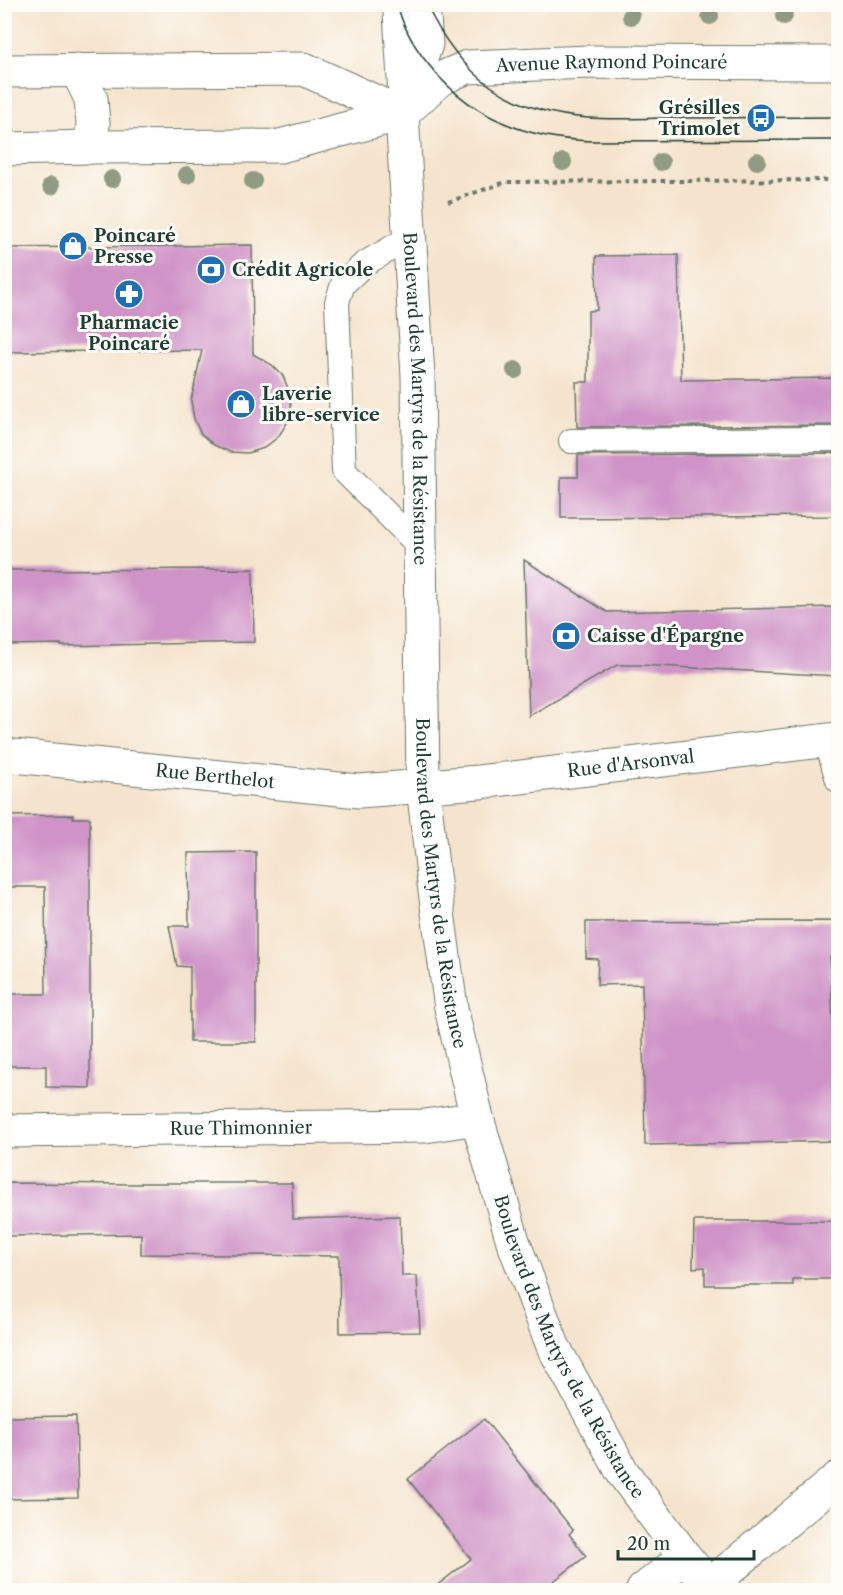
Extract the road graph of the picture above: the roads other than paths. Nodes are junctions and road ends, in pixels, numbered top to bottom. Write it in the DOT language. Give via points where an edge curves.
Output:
graph roads {
  1 [pos="395,4"];
  2 [pos="423,4"];
  3 [pos="838,63"];
  4 [pos="77,70"];
  5 [pos="4,71"];
  6 [pos="402,114"];
  7 [pos="90,147"];
  8 [pos="4,149"];
  9 [pos="409,238"];
  10 [pos="838,439"];
  11 [pos="571,441"];
  12 [pos="420,547"];
  13 [pos="832,739"];
  14 [pos="4,755"];
  15 [pos="838,780"];
  16 [pos="423,786"];
  17 [pos="477,1118"];
  18 [pos="4,1131"];
  19 [pos="838,1478"];
  20 [pos="685,1557"];
  21 [pos="711,1588"];
  22 [pos="643,1590"];
  1 -- 6 [label="lane"];
  2 -- 6 [label="main road" via="426,44"];
  3 -- 6 [label="main road, Avenue Raymond Poincaré" via="589,62 467,67 440,79"];
  4 -- 5 [label="main road"];
  4 -- 6 [label="main road" via="304,69"];
  4 -- 7 [label="main road" via="91,99"];
  6 -- 7 [label="main road, Avenue Raymond Poincaré" via="280,146"];
  6 -- 9 [label="main road, Boulevard des Martyrs de la Résistance"];
  7 -- 8 [label="main road, Avenue Raymond Poincaré"];
  9 -- 12 [label="main road, Boulevard des Martyrs de la Résistance" via="418,376"];
  9 -- 12 [label="lane" via="364,264 343,284 337,302 344,471"];
  10 -- 11 [label="lane"];
  12 -- 16 [label="main road, Boulevard des Martyrs de la Résistance"];
  13 -- 15 [label="lane"];
  13 -- 16 [label="main road, Rue d'Arsonval" via="479,783"];
  14 -- 16 [label="main road, Rue Berthelot" via="359,791"];
  16 -- 17 [label="main road, Boulevard des Martyrs de la Résistance" via="451,1008"];
  17 -- 18 [label="main road, Rue Thimonnier" via="425,1126"];
  17 -- 20 [label="main road, Boulevard des Martyrs de la Résistance" via="513,1241 553,1346 623,1473"];
  19 -- 21 [label="main road"];
  20 -- 21 [label="main road, Boulevard des Martyrs de la Résistance"];
  20 -- 22 [label="main road"];
}
